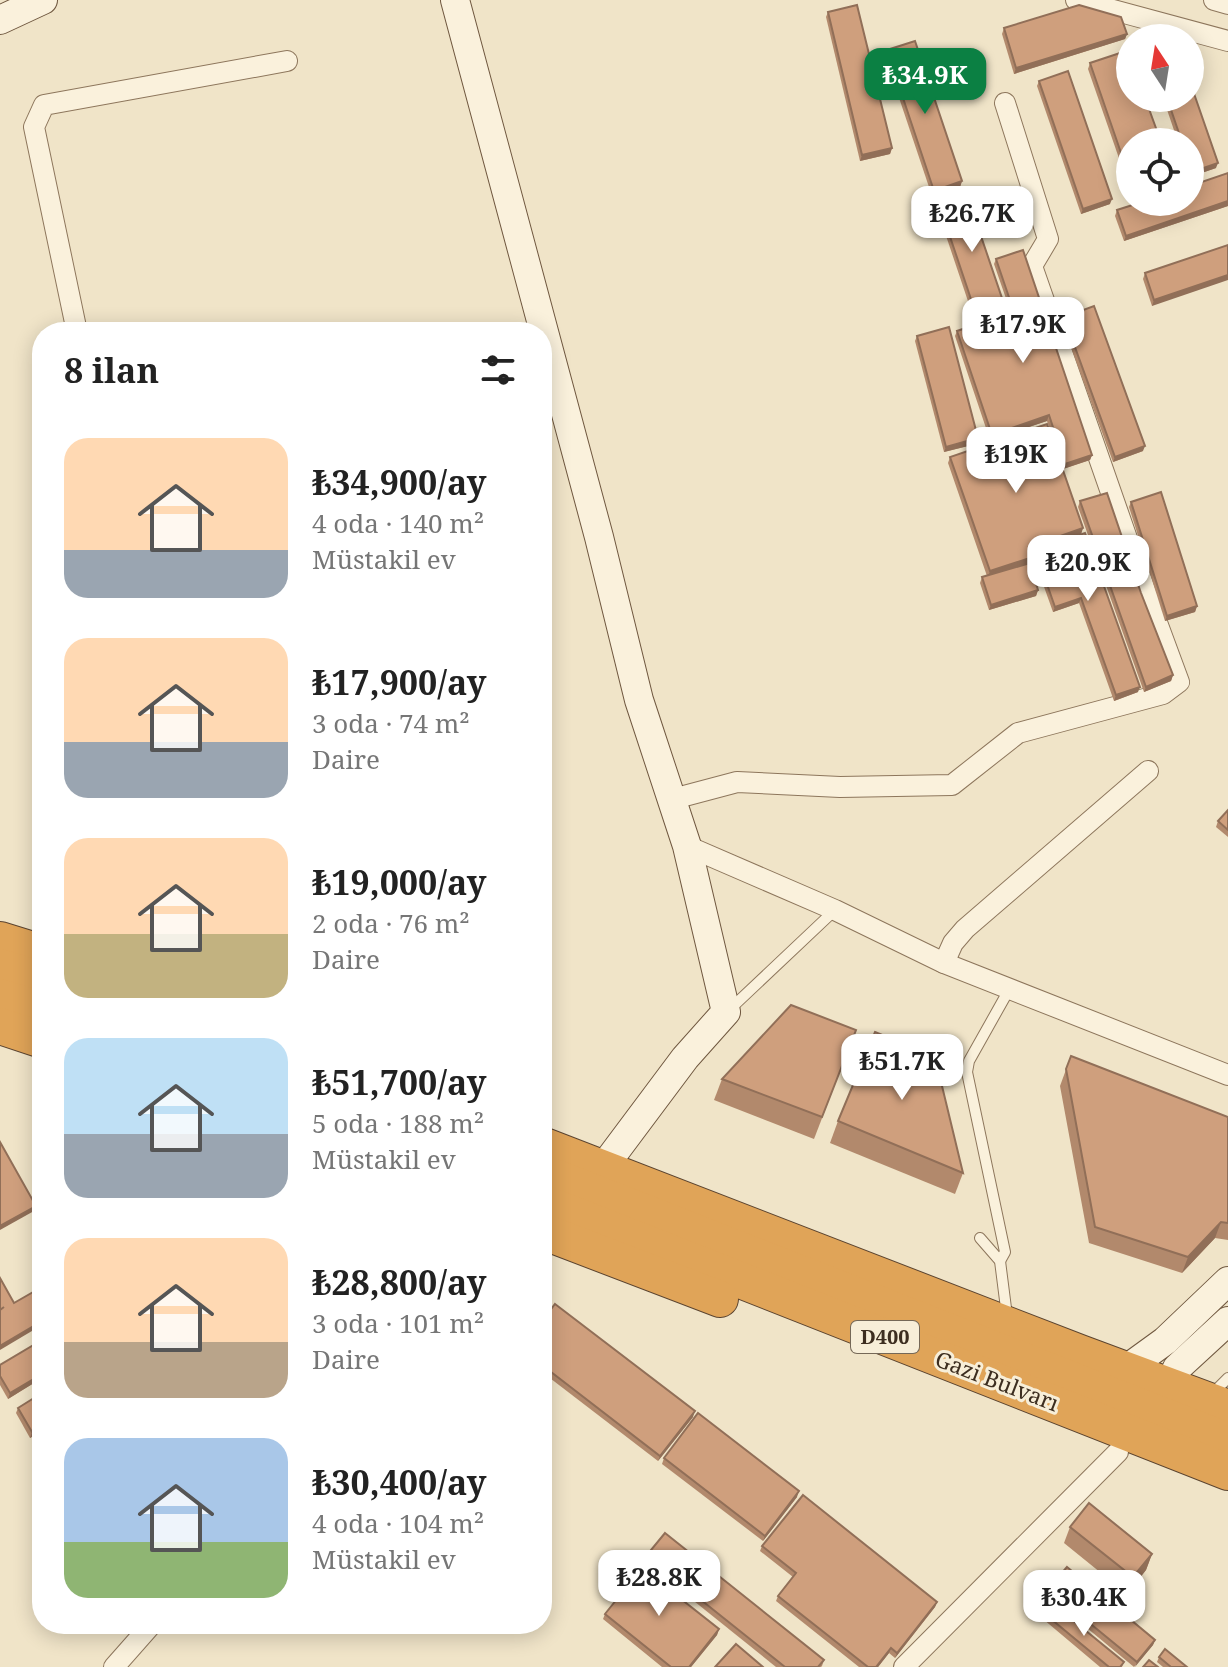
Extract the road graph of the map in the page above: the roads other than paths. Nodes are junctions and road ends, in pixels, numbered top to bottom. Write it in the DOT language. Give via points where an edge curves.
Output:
graph roads {
  1 [pos="43,0"];
  2 [pos="455,0"];
  3 [pos="1076,0"];
  4 [pos="1214,0"];
  5 [pos="1228,4"];
  6 [pos="0,20"];
  7 [pos="1228,41"];
  8 [pos="287,61"];
  9 [pos="1005,103"];
  10 [pos="75,322"];
  11 [pos="541,322"];
  12 [pos="552,362"];
  13 [pos="1148,771"];
  14 [pos="673,799"];
  15 [pos="687,846"];
  16 [pos="835,910"];
  17 [pos="0,940"];
  18 [pos="32,950"];
  19 [pos="944,963"];
  20 [pos="0,967"];
  21 [pos="32,977"];
  22 [pos="1010,988"];
  23 [pos="0,997"];
  24 [pos="32,1007"];
  25 [pos="726,1012"];
  26 [pos="0,1026"];
  27 [pos="32,1037"];
  28 [pos="1228,1075"];
  29 [pos="552,1149"];
  30 [pos="602,1169"];
  31 [pos="552,1176"];
  32 [pos="552,1223"];
  33 [pos="552,1223"];
  34 [pos="980,1238"];
  35 [pos="1000,1261"];
  36 [pos="1228,1281"];
  37 [pos="1228,1321"];
  38 [pos="1008,1326"];
  39 [pos="1125,1370"];
  40 [pos="1169,1386"];
  41 [pos="1221,1395"];
  42 [pos="1228,1441"];
  43 [pos="1118,1452"];
  44 [pos="1228,1472"];
  45 [pos="1228,1495"];
  46 [pos="143,1634"];
  47 [pos="114,1667"];
  48 [pos="904,1667"];
  1 -- 6 [label="main road"];
  2 -- 11 [label="main road"];
  3 -- 7 [label="street"];
  4 -- 5 [label="street"];
  8 -- 10 [label="street" via="44,105 34,127"];
  9 -- 14 [label="street" via="1048,239 1032,266 1179,682 1163,694 1018,733 952,785 737,782"];
  12 -- 14 [label="main road" via="639,700"];
  13 -- 19 [label="street" via="965,929"];
  14 -- 15 [label="main road"];
  15 -- 16 [label="street"];
  15 -- 25 [label="main road"];
  16 -- 19 [label="street"];
  16 -- 25 [label="lane"];
  17 -- 18 [label="highway"];
  19 -- 22 [label="street"];
  20 -- 21 [label="highway"];
  22 -- 28 [label="street"];
  22 -- 35 [label="lane" via="967,1072 1005,1252"];
  23 -- 24 [label="highway"];
  25 -- 30 [label="main road"];
  26 -- 27 [label="highway"];
  29 -- 30 [label="highway"];
  30 -- 38 [label="highway"];
  31 -- 42 [label="highway, Gazi Bulvarı / D400"];
  32 -- 43 [label="highway"];
  33 -- 44 [label="highway, Gazi Bulvarı / D400"];
  34 -- 35 [label="lane"];
  35 -- 38 [label="lane"];
  36 -- 39 [label="main road" via="1165,1341"];
  37 -- 40 [label="main road" via="1177,1368"];
  38 -- 39 [label="highway"];
  39 -- 40 [label="highway"];
  40 -- 41 [label="highway"];
  43 -- 45 [label="highway"];
  43 -- 48 [label="street"];
  46 -- 47 [label="street"];
}
